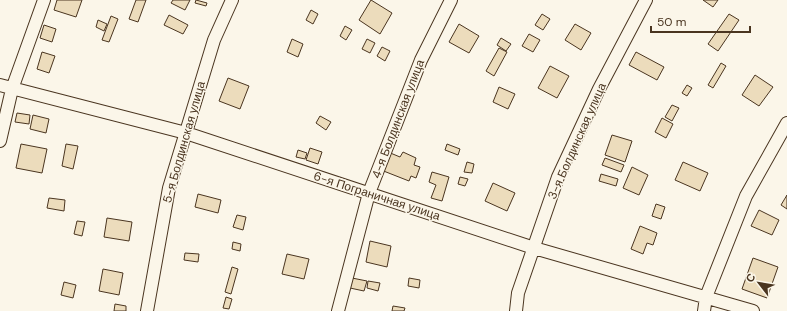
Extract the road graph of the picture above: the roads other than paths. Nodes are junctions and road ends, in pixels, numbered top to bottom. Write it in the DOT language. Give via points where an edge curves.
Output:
graph roads {
  1 [pos="44,0"];
  2 [pos="232,0"];
  3 [pos="451,0"];
  4 [pos="646,0"];
  5 [pos="0,85"];
  6 [pos="12,89"];
  7 [pos="787,123"];
  8 [pos="186,133"];
  9 [pos="0,141"];
  10 [pos="369,193"];
  11 [pos="534,248"];
  12 [pos="706,297"];
  13 [pos="147,311"];
  14 [pos="338,311"];
  15 [pos="516,311"];
  16 [pos="704,311"];
  17 [pos="753,311"];
  1 -- 6 [label="street"];
  2 -- 8 [label="street, 5-я Болдинская улица" via="214,40"];
  3 -- 10 [label="street, 4-я Болдинская улица" via="421,60"];
  4 -- 11 [label="street, 3-я Болдинская улица" via="599,88 558,177"];
  5 -- 6 [label="street, 6-я Пограничная улица"];
  6 -- 8 [label="street, 6-я Пограничная улица"];
  6 -- 9 [label="street"];
  7 -- 12 [label="street" via="746,196"];
  8 -- 10 [label="street, 6-я Пограничная улица"];
  8 -- 13 [label="street, 5-я Болдинская улица" via="169,188"];
  10 -- 11 [label="street, 6-я Пограничная улица"];
  10 -- 14 [label="street, 4-я Болдинская улица"];
  11 -- 12 [label="street, 6-я Пограничная улица"];
  11 -- 15 [label="street, 3-я Болдинская улица" via="518,294"];
  12 -- 16 [label="street"];
  12 -- 17 [label="street, 6-я Пограничная улица"];
}
